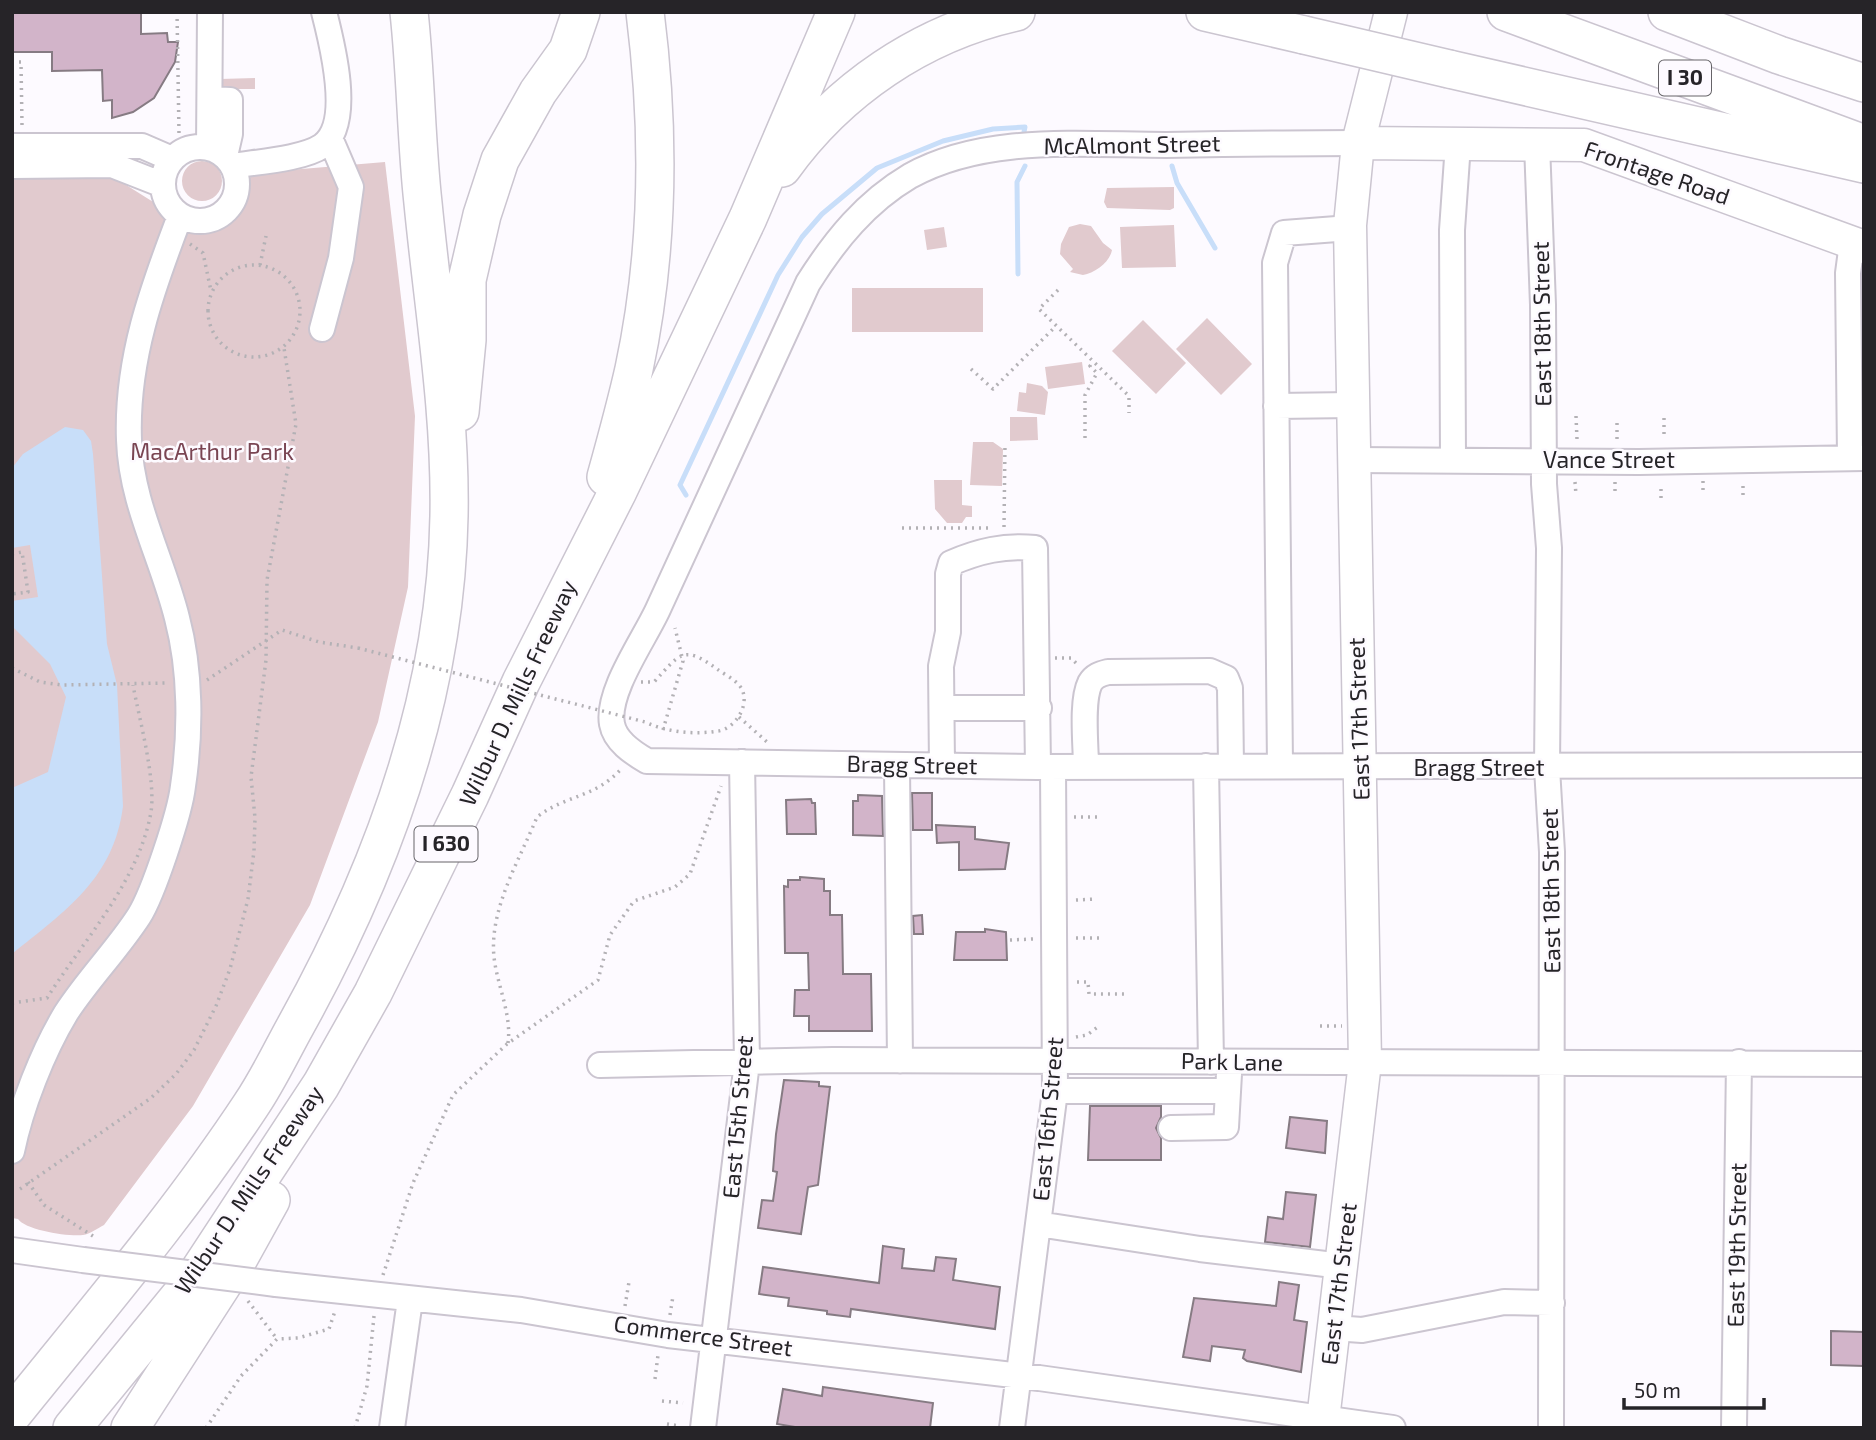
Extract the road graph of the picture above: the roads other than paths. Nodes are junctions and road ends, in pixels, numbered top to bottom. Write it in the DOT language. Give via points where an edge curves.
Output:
graph roads {
  1 [pos="210,12"];
  2 [pos="324,12"];
  3 [pos="383,12"];
  4 [pos="410,12"];
  5 [pos="581,12"];
  6 [pos="645,12"];
  7 [pos="836,12"];
  8 [pos="1016,12"];
  9 [pos="1205,12"];
  10 [pos="1391,12"];
  11 [pos="1506,12"];
  12 [pos="1667,12"];
  13 [pos="1701,12"];
  14 [pos="1779,55"];
  15 [pos="1864,83"];
  16 [pos="330,138"];
  17 [pos="17,139"];
  18 [pos="1358,143"];
  19 [pos="1458,144"];
  20 [pos="1537,144"];
  21 [pos="1864,144"];
  22 [pos="222,157"];
  23 [pos="172,159"];
  24 [pos="1864,164"];
  25 [pos="12,166"];
  26 [pos="163,185"];
  27 [pos="421,185"];
  28 [pos="180,216"];
  29 [pos="748,218"];
  30 [pos="1350,228"];
  31 [pos="1858,245"];
  32 [pos="322,329"];
  33 [pos="1353,405"];
  34 [pos="1276,406"];
  35 [pos="1857,458"];
  36 [pos="1354,460"];
  37 [pos="1453,460"];
  38 [pos="1544,460"];
  39 [pos="449,519"];
  40 [pos="590,543"];
  41 [pos="942,708"];
  42 [pos="1039,708"];
  43 [pos="635,754"];
  44 [pos="742,762"];
  45 [pos="1231,765"];
  46 [pos="1864,765"];
  47 [pos="897,766"];
  48 [pos="942,766"];
  49 [pos="1046,766"];
  50 [pos="1206,766"];
  51 [pos="1280,766"];
  52 [pos="1361,766"];
  53 [pos="1086,767"];
  54 [pos="1547,768"];
  55 [pos="900,1061"];
  56 [pos="1056,1061"];
  57 [pos="747,1062"];
  58 [pos="1220,1062"];
  59 [pos="1365,1062"];
  60 [pos="1739,1062"];
  61 [pos="1551,1063"];
  62 [pos="1864,1064"];
  63 [pos="600,1065"];
  64 [pos="321,1085"];
  65 [pos="1055,1091"];
  66 [pos="1228,1091"];
  67 [pos="1171,1128"];
  68 [pos="12,1151"];
  69 [pos="1038,1224"];
  70 [pos="12,1250"];
  71 [pos="1342,1266"];
  72 [pos="117,1284"];
  73 [pos="410,1300"];
  74 [pos="1552,1303"];
  75 [pos="1334,1328"];
  76 [pos="714,1340"];
  77 [pos="12,1374"];
  78 [pos="1018,1376"];
  79 [pos="12,1415"];
  80 [pos="1323,1423"];
  81 [pos="692,1427"];
  82 [pos="72,1428"];
  83 [pos="130,1428"];
  84 [pos="392,1428"];
  85 [pos="1012,1428"];
  86 [pos="1393,1428"];
  87 [pos="1550,1428"];
  88 [pos="1734,1428"];
  1 -- 22 [label="street" via="211,99 230,100 230,134"];
  2 -- 16 [label="street" via="337,82 338,117"];
  3 -- 27 [label="highway" via="397,59"];
  4 -- 27 [label="highway"];
  5 -- 39 [label="highway" via="568,50 500,160 481,215 467,280 467,340"];
  6 -- 40 [label="highway" via="655,150 653,229 634,368"];
  7 -- 29 [label="highway"];
  8 -- 29 [label="highway" via="945,34 875,74 828,112"];
  9 -- 24 [label="highway, bridge"];
  10 -- 18 [label="main road, East 17th Street"];
  11 -- 21 [label="highway, I 30"];
  12 -- 14 [label="highway, I 30"];
  13 -- 14 [label="highway"];
  14 -- 15 [label="highway, I 30"];
  16 -- 22 [label="street" via="311,151"];
  16 -- 32 [label="street" via="351,187 341,258"];
  17 -- 23 [label="street" via="142,146"];
  18 -- 19 [label="main road, Frontage Road"];
  18 -- 30 [label="main road, East 17th Street"];
  18 -- 43 [label="street, McAlmont Street" via="989,150 911,176 863,211 808,283 620,684 612,725 619,740"];
  19 -- 20 [label="main road, Frontage Road"];
  19 -- 37 [label="street" via="1452,230"];
  20 -- 31 [label="main road, Frontage Road" via="1584,145"];
  20 -- 38 [label="street, East 18th Street"];
  22 -- 23 [label="street" via="190,148"];
  22 -- 28 [label="street" via="237,190 225,212 204,221"];
  23 -- 26 [label="street"];
  25 -- 26 [label="street" via="112,165"];
  26 -- 28 [label="street" via="165,197"];
  27 -- 39 [label="highway, Wilbur D. Mills Freeway / I 630" via="449,454"];
  28 -- 68 [label="street" via="150,293 131,374 129,442 137,495 177,619 184,660 188,720 183,788 141,914 65,1014 31,1089"];
  29 -- 40 [label="highway, Wilbur D. Mills Freeway / I 630"];
  30 -- 33 [label="main road, East 17th Street"];
  30 -- 34 [label="street" via="1284,233 1275,263"];
  31 -- 35 [label="street" via="1848,273"];
  33 -- 34 [label="street"];
  33 -- 36 [label="main road, East 17th Street"];
  34 -- 51 [label="street"];
  35 -- 38 [label="street, Vance Street"];
  36 -- 37 [label="street, Vance Street"];
  36 -- 52 [label="main road, East 17th Street"];
  37 -- 38 [label="street, Vance Street"];
  38 -- 54 [label="street, East 18th Street" via="1549,548"];
  39 -- 72 [label="highway, Wilbur D. Mills Freeway / I 630" via="429,681 399,801 370,873 316,989 251,1104"];
  40 -- 64 [label="highway, Wilbur D. Mills Freeway / I 630" via="373,993"];
  41 -- 42 [label="street"];
  41 -- 42 [label="street, East 16th Street" via="941,666 948,632 951,563 980,551 1014,546 1035,548"];
  41 -- 48 [label="street"];
  42 -- 49 [label="street, East 16th Street"];
  43 -- 44 [label="street, Bragg Street" via="647,761"];
  44 -- 47 [label="street, Bragg Street"];
  44 -- 57 [label="street, East 15th Street"];
  45 -- 50 [label="street, Bragg Street"];
  45 -- 51 [label="street, Bragg Street"];
  45 -- 53 [label="street" via="1226,678 1210,671 1108,672 1092,680 1087,696"];
  46 -- 54 [label="street, Bragg Street"];
  47 -- 48 [label="street, Bragg Street"];
  47 -- 55 [label="street"];
  48 -- 49 [label="street, Bragg Street"];
  49 -- 53 [label="street, Bragg Street"];
  49 -- 56 [label="street, East 16th Street"];
  50 -- 53 [label="street, Bragg Street"];
  50 -- 58 [label="street"];
  51 -- 52 [label="street, Bragg Street"];
  52 -- 54 [label="street, Bragg Street"];
  52 -- 59 [label="main road, East 17th Street"];
  54 -- 61 [label="street, East 18th Street" via="1552,852"];
  55 -- 56 [label="street, Park Lane"];
  55 -- 57 [label="street, Park Lane"];
  56 -- 58 [label="street, Park Lane"];
  56 -- 65 [label="street, East 16th Street"];
  57 -- 63 [label="street, Park Lane"];
  57 -- 76 [label="street, East 15th Street"];
  58 -- 59 [label="street, Park Lane"];
  58 -- 66 [label="street"];
  59 -- 61 [label="street, Park Lane"];
  59 -- 71 [label="main road, East 17th Street"];
  60 -- 61 [label="street, Park Lane"];
  60 -- 62 [label="street, Park Lane"];
  60 -- 88 [label="street, East 19th Street"];
  61 -- 74 [label="street, East 18th Street"];
  64 -- 82 [label="highway, Wilbur D. Mills Freeway / I 630" via="193,1280"];
  64 -- 83 [label="highway" via="262,1221"];
  65 -- 66 [label="street"];
  65 -- 69 [label="street, East 16th Street"];
  66 -- 67 [label="street" via="1226,1127"];
  69 -- 71 [label="street"];
  69 -- 78 [label="street, East 16th Street"];
  70 -- 73 [label="street, Commerce Street, bridge"];
  71 -- 75 [label="main road, East 17th Street"];
  72 -- 77 [label="highway"];
  72 -- 79 [label="highway, Wilbur D. Mills Freeway / I 630"];
  73 -- 76 [label="street, Commerce Street" via="569,1317"];
  73 -- 84 [label="street"];
  74 -- 75 [label="street" via="1504,1302 1362,1330"];
  74 -- 87 [label="street, East 18th Street"];
  75 -- 80 [label="main road, East 17th Street"];
  76 -- 78 [label="street, Commerce Street"];
  76 -- 81 [label="street, East 15th Street"];
  78 -- 80 [label="street, Commerce Street"];
  78 -- 85 [label="street, East 16th Street"];
  80 -- 86 [label="street, Commerce Street"];
}
